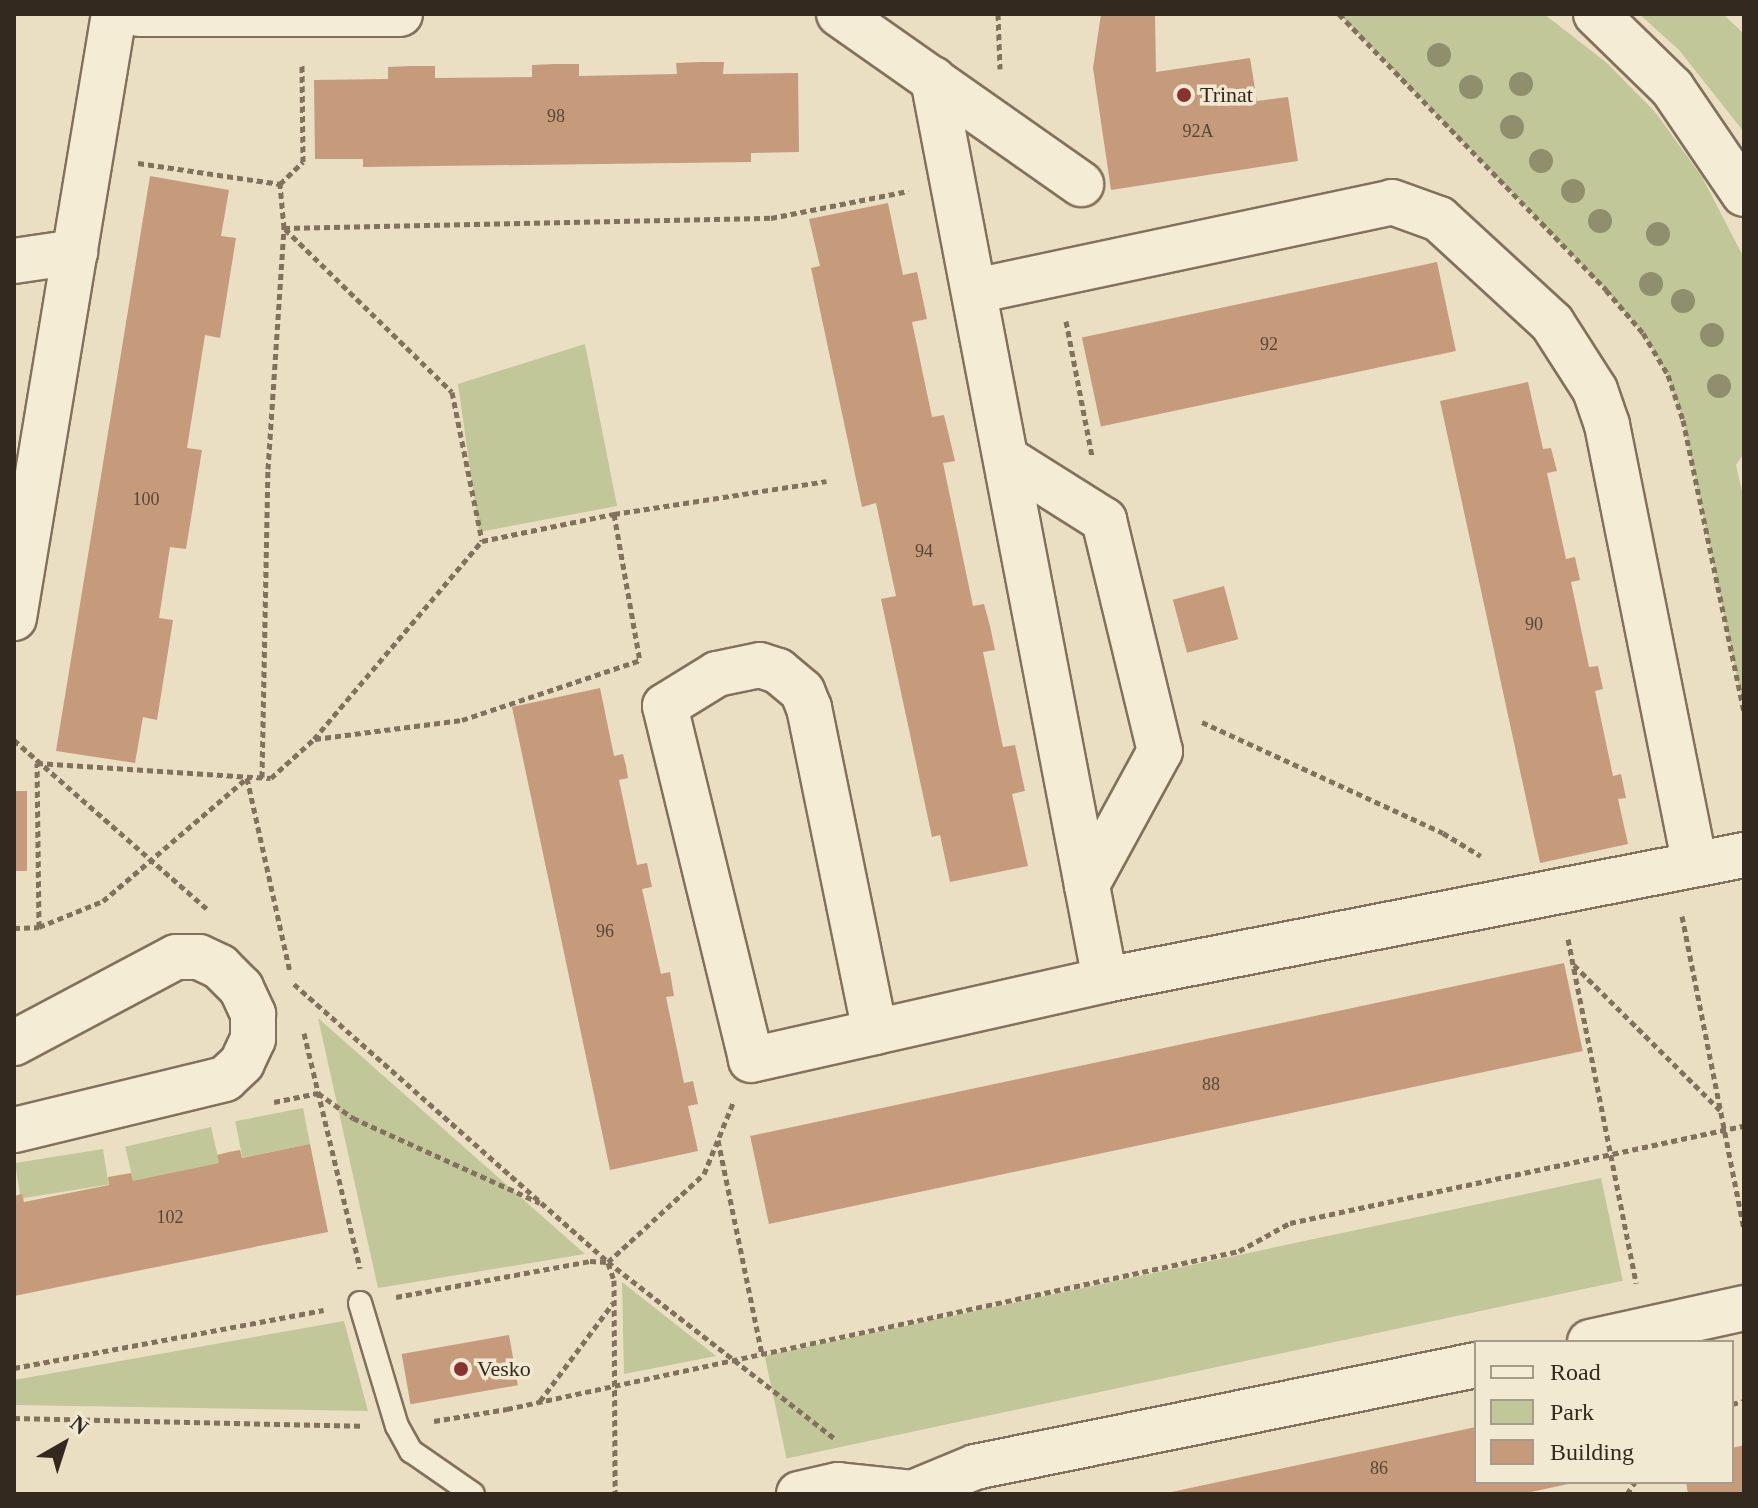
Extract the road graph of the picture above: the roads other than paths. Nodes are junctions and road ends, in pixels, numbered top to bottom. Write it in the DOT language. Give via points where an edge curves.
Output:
graph roads {
  1 [pos="114,14"];
  2 [pos="139,14"];
  3 [pos="400,14"];
  4 [pos="839,14"];
  5 [pos="1596,14"];
  6 [pos="302,15"];
  7 [pos="933,79"];
  8 [pos="1081,184"];
  9 [pos="1744,194"];
  10 [pos="75,252"];
  11 [pos="14,261"];
  12 [pos="975,291"];
  13 [pos="1007,459"];
  14 [pos="14,618"];
  15 [pos="1744,855"];
  16 [pos="1695,864"];
  17 [pos="1087,885"];
  18 [pos="1105,980"];
  19 [pos="875,1032"];
  20 [pos="14,1043"];
  21 [pos="14,1130"];
  22 [pos="360,1303"];
  23 [pos="1744,1308"];
  24 [pos="1600,1340"];
  25 [pos="1474,1365"];
  26 [pos="912,1493"];
  27 [pos="473,1494"];
  28 [pos="799,1494"];
  1 -- 10 [label="street"];
  2 -- 6 [label="street"];
  3 -- 6 [label="street"];
  4 -- 7 [label="street"];
  5 -- 9 [label="street" via="1672,88"];
  7 -- 8 [label="street"];
  7 -- 12 [label="street"];
  10 -- 11 [label="street"];
  10 -- 14 [label="street"];
  12 -- 13 [label="street"];
  12 -- 16 [label="street" via="1392,202 1416,206 1458,236 1552,323 1595,390"];
  13 -- 17 [label="street"];
  13 -- 17 [label="street" via="1104,520 1160,751"];
  15 -- 16 [label="street"];
  16 -- 18 [label="street"];
  17 -- 18 [label="street"];
  18 -- 19 [label="street"];
  19 -- 19 [label="street" via="802,691 778,671 760,665 717,674 665,706 751,1060"];
  20 -- 21 [label="street" via="176,957 199,957 220,967 241,988 253,1014 253,1039 242,1063 225,1079"];
  22 -- 27 [label="lane" via="397,1426 411,1451"];
  23 -- 24 [label="street"];
  25 -- 26 [label="street" via="975,1467"];
  26 -- 28 [label="street" via="838,1485"];
}
